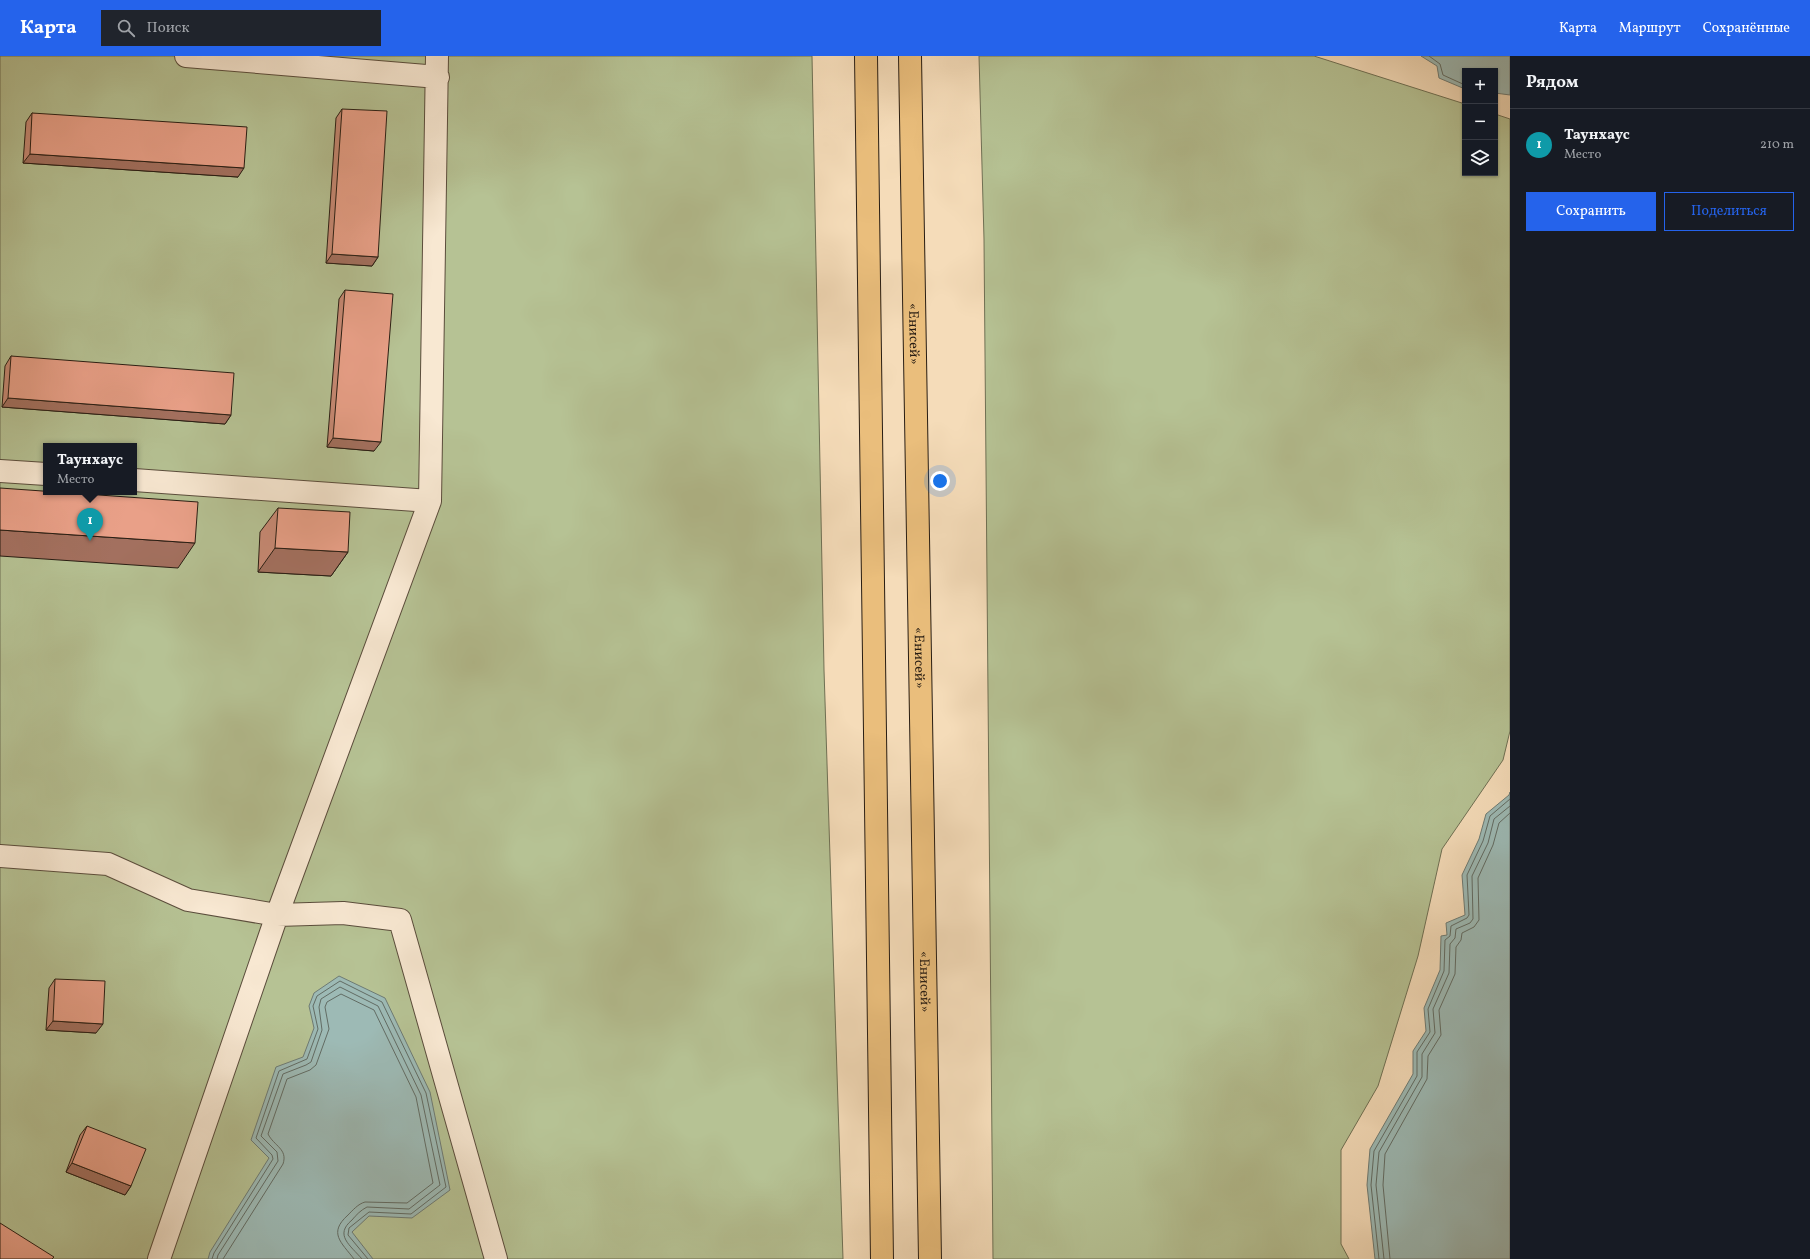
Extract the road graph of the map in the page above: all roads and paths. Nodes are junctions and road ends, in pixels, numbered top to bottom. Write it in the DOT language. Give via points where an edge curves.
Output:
graph roads {
  1 [pos="186,56"];
  2 [pos="866,56"];
  3 [pos="910,56"];
  4 [pos="438,66"];
  5 [pos="0,471"];
  6 [pos="43,474"];
  7 [pos="137,480"];
  8 [pos="430,502"];
  9 [pos="0,856"];
  10 [pos="277,915"];
  11 [pos="159,1259"];
  12 [pos="496,1259"];
  13 [pos="882,1259"];
  14 [pos="930,1259"];
  1 -- 4 [label="street"];
  2 -- 13 [label="highway"];
  3 -- 14 [label="highway, «Енисей»"];
  4 -- 8 [label="street"];
  5 -- 6 [label="street"];
  7 -- 8 [label="street"];
  8 -- 10 [label="street"];
  9 -- 10 [label="street" via="108,864 188,900"];
  10 -- 11 [label="street"];
  10 -- 12 [label="street" via="343,914 400,920"];
}
